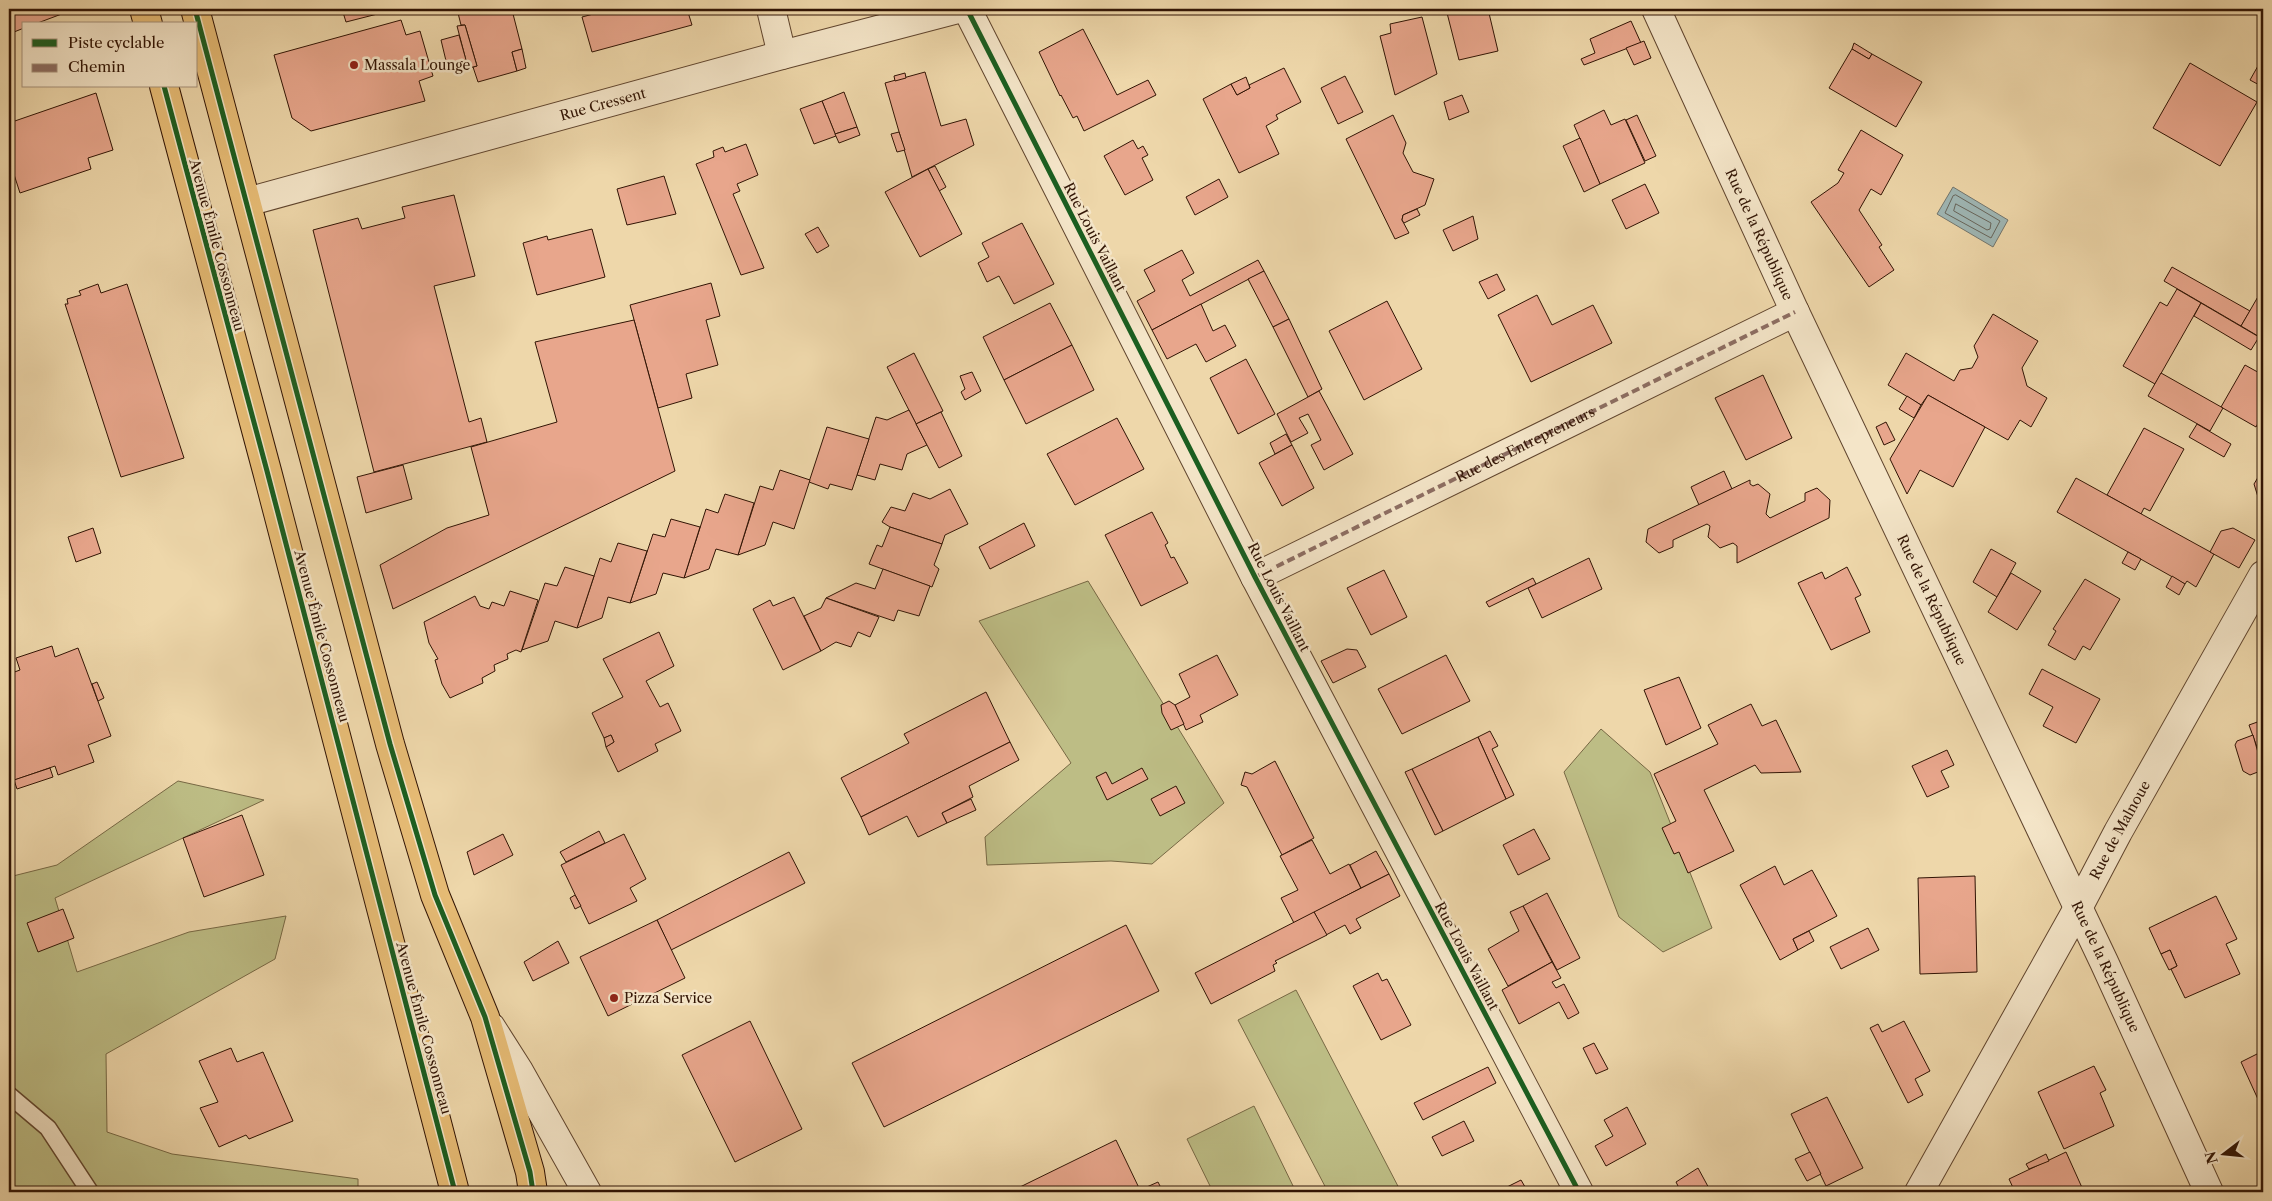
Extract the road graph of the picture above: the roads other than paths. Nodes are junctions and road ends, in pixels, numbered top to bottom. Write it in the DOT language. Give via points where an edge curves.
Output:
graph roads {
  1 [pos="144,9"];
  2 [pos="195,9"];
  3 [pos="771,9"];
  4 [pos="958,9"];
  5 [pos="967,9"];
  6 [pos="1656,9"];
  7 [pos="147,22"];
  8 [pos="782,55"];
  9 [pos="165,88"];
  10 [pos="247,202"];
  11 [pos="1795,312"];
  12 [pos="2263,575"];
  13 [pos="1255,577"];
  14 [pos="2256,604"];
  15 [pos="2078,908"];
  16 [pos="485,1016"];
  17 [pos="9,1095"];
  18 [pos="90,1192"];
  19 [pos="455,1192"];
  20 [pos="533,1192"];
  21 [pos="587,1192"];
  22 [pos="1578,1192"];
  23 [pos="1919,1192"];
  24 [pos="2210,1192"];
  1 -- 7 [label="main road"];
  2 -- 10 [label="main road"];
  3 -- 8 [label="street"];
  4 -- 8 [label="street, Rue Cressent"];
  5 -- 13 [label="street, Rue Louis Vaillant"];
  6 -- 11 [label="street, Rue de la République"];
  8 -- 10 [label="street, Rue Cressent"];
  9 -- 19 [label="main road, Avenue Émile Cossonneau"];
  10 -- 16 [label="main road" via="390,744 435,895"];
  11 -- 13 [label="street, Rue des Entrepreneurs"];
  11 -- 15 [label="street, Rue de la République"];
  12 -- 14 [label="street, Rue de Malnoue"];
  13 -- 22 [label="street, Rue Louis Vaillant"];
  14 -- 15 [label="street, Rue de Malnoue" via="2118,832"];
  15 -- 23 [label="street, Rue de Malnoue"];
  15 -- 24 [label="street, Rue de la République"];
  16 -- 20 [label="main road"];
  16 -- 21 [label="street"];
  17 -- 18 [label="lane" via="48,1128"];
}
